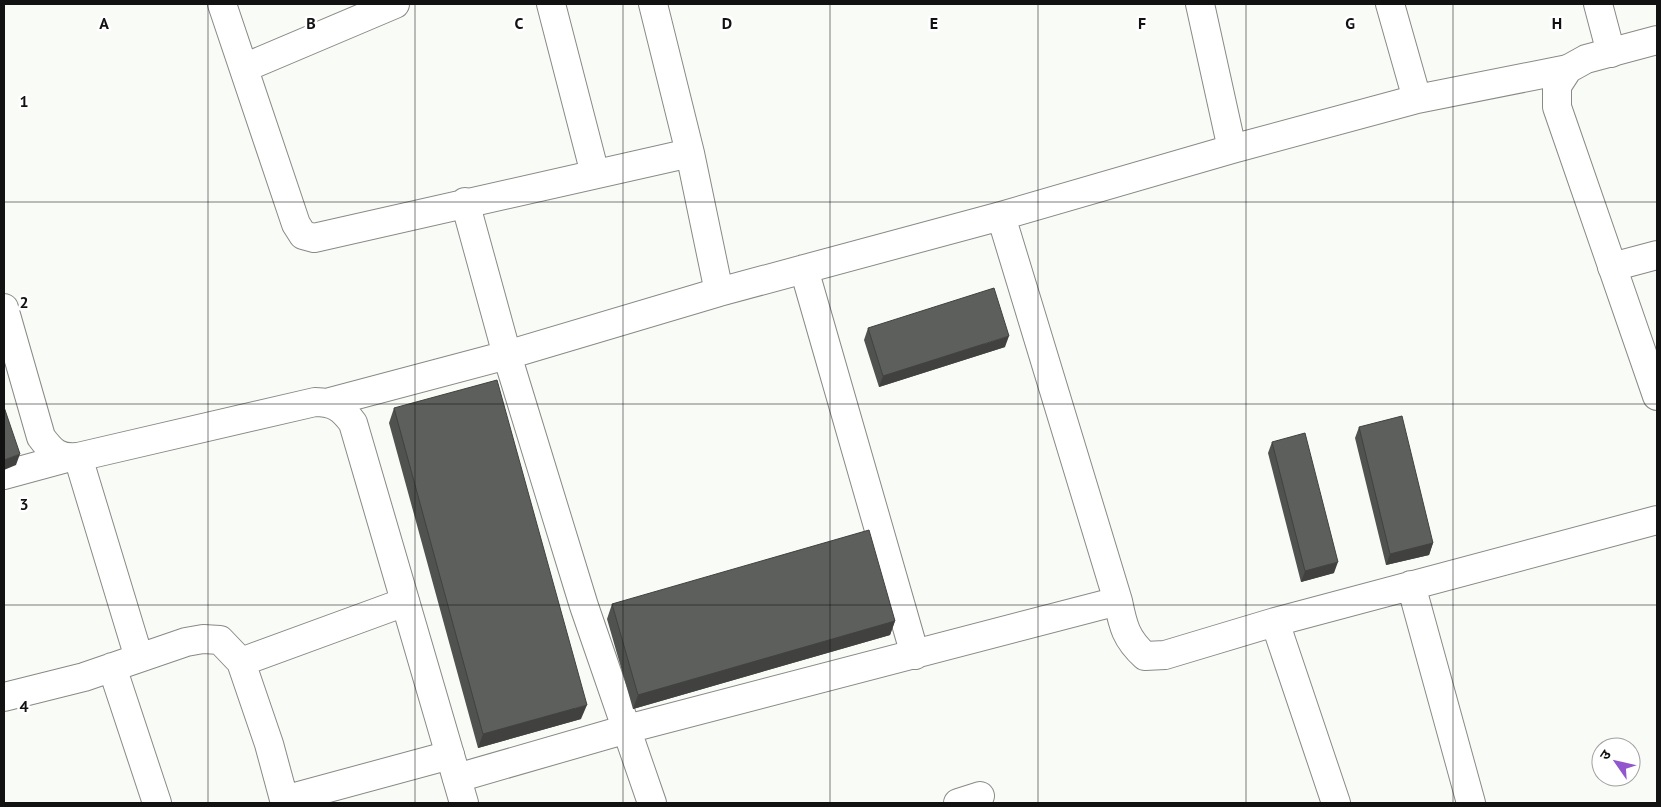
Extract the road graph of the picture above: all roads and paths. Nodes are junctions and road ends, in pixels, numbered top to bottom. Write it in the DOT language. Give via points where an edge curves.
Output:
graph roads {
  1 [pos="222,4"];
  2 [pos="551,4"];
  3 [pos="653,4"];
  4 [pos="1200,4"];
  5 [pos="1390,4"];
  6 [pos="1598,4"];
  7 [pos="380,7"];
  8 [pos="1657,40"];
  9 [pos="1611,53"];
  10 [pos="244,68"];
  11 [pos="1568,69"];
  12 [pos="1417,100"];
  13 [pos="1232,149"];
  14 [pos="690,153"];
  15 [pos="595,174"];
  16 [pos="465,202"];
  17 [pos="1001,216"];
  18 [pos="1657,255"];
  19 [pos="1612,266"];
  20 [pos="804,269"];
  21 [pos="719,292"];
  22 [pos="4,308"];
  23 [pos="507,355"];
  24 [pos="1657,396"];
  25 [pos="330,402"];
  26 [pos="71,458"];
  27 [pos="4,475"];
  28 [pos="1657,520"];
  29 [pos="1411,585"];
  30 [pos="1118,601"];
  31 [pos="405,602"];
  32 [pos="1275,622"];
  33 [pos="915,655"];
  34 [pos="139,658"];
  35 [pos="241,662"];
  36 [pos="112,667"];
  37 [pos="4,697"];
  38 [pos="627,729"];
  39 [pos="457,779"];
  40 [pos="285,802"];
  41 [pos="157,803"];
  42 [pos="652,803"];
  43 [pos="1336,803"];
  44 [pos="1470,803"];
  1 -- 10 [label="street"];
  2 -- 15 [label="street"];
  3 -- 14 [label="street"];
  4 -- 13 [label="street"];
  5 -- 12 [label="street"];
  6 -- 9 [label="street"];
  7 -- 10 [label="street"];
  8 -- 9 [label="street"];
  9 -- 11 [label="street"];
  10 -- 16 [label="street" via="296,224 303,235 314,238"];
  11 -- 12 [label="street"];
  11 -- 19 [label="street" via="1557,86 1557,107"];
  12 -- 13 [label="street"];
  13 -- 17 [label="street"];
  14 -- 15 [label="street"];
  14 -- 21 [label="street"];
  15 -- 16 [label="street"];
  16 -- 23 [label="street"];
  17 -- 20 [label="street"];
  17 -- 30 [label="street"];
  18 -- 19 [label="street"];
  19 -- 24 [label="street"];
  20 -- 21 [label="street"];
  20 -- 33 [label="street"];
  21 -- 23 [label="street"];
  22 -- 26 [label="street" via="41,437 52,452"];
  23 -- 25 [label="street"];
  23 -- 38 [label="street" via="584,606"];
  25 -- 26 [label="street" via="315,402"];
  25 -- 31 [label="street" via="343,410 352,423"];
  26 -- 27 [label="street"];
  26 -- 34 [label="street"];
  28 -- 29 [label="street"];
  29 -- 32 [label="street"];
  29 -- 44 [label="street"];
  30 -- 32 [label="street" via="1131,644 1145,656 1165,655"];
  30 -- 33 [label="street"];
  31 -- 35 [label="street"];
  31 -- 39 [label="street"];
  32 -- 43 [label="street"];
  33 -- 38 [label="street"];
  34 -- 35 [label="street" via="203,638 220,640"];
  34 -- 36 [label="street"];
  35 -- 40 [label="street"];
  36 -- 37 [label="street"];
  36 -- 41 [label="street"];
  38 -- 39 [label="street"];
  38 -- 42 [label="street"];
  39 -- 40 [label="street"];
}
